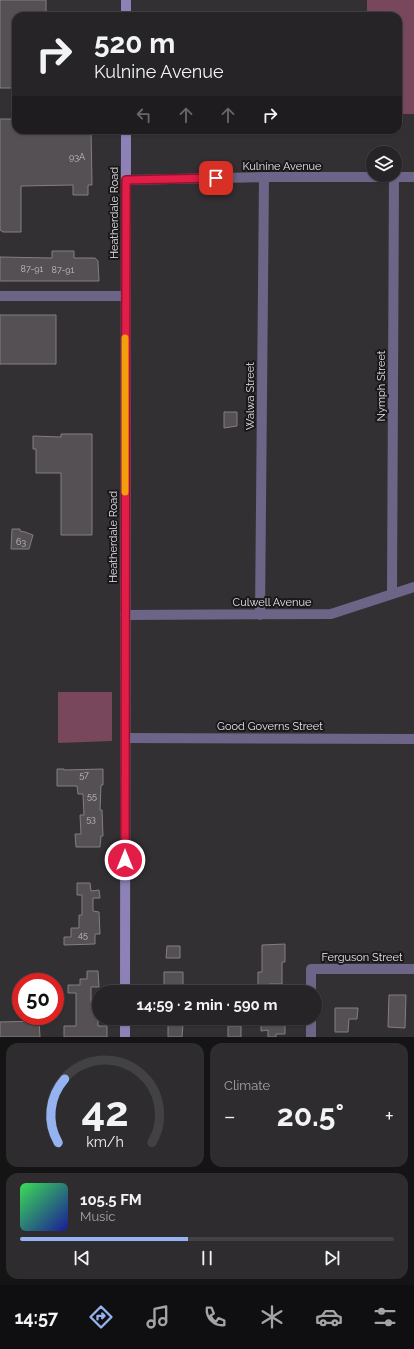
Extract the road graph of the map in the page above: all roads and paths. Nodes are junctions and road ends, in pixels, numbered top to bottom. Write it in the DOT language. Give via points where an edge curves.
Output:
graph roads {
  1 [pos="126,0"];
  2 [pos="126,12"];
  3 [pos="126,134"];
  4 [pos="264,177"];
  5 [pos="366,177"];
  6 [pos="402,177"];
  7 [pos="414,177"];
  8 [pos="126,180"];
  9 [pos="394,182"];
  10 [pos="0,296"];
  11 [pos="125,296"];
  12 [pos="414,588"];
  13 [pos="392,594"];
  14 [pos="260,614"];
  15 [pos="126,615"];
  16 [pos="126,738"];
  17 [pos="414,739"];
  18 [pos="414,969"];
  19 [pos="125,985"];
  20 [pos="311,985"];
  21 [pos="125,1025"];
  22 [pos="311,1025"];
  23 [pos="125,1037"];
  24 [pos="311,1037"];
  1 -- 2 [label="main road"];
  3 -- 8 [label="main road, Heatherdale Road"];
  4 -- 5 [label="street, Kulnine Avenue"];
  4 -- 8 [label="street, Kulnine Avenue"];
  4 -- 14 [label="street, Walwa Street"];
  6 -- 7 [label="street, Kulnine Avenue"];
  8 -- 11 [label="main road, Heatherdale Road"];
  9 -- 13 [label="street, Nymph Street"];
  10 -- 11 [label="street"];
  11 -- 15 [label="main road, Heatherdale Road"];
  12 -- 13 [label="street, Culwell Avenue"];
  13 -- 14 [label="street, Culwell Avenue" via="331,614"];
  14 -- 15 [label="street, Culwell Avenue"];
  15 -- 16 [label="main road, Heatherdale Road"];
  16 -- 17 [label="street, Good Governs Street"];
  16 -- 19 [label="main road, Heatherdale Road"];
  18 -- 20 [label="street, Ferguson Street" via="311,969"];
  21 -- 23 [label="main road"];
  22 -- 24 [label="street"];
}
